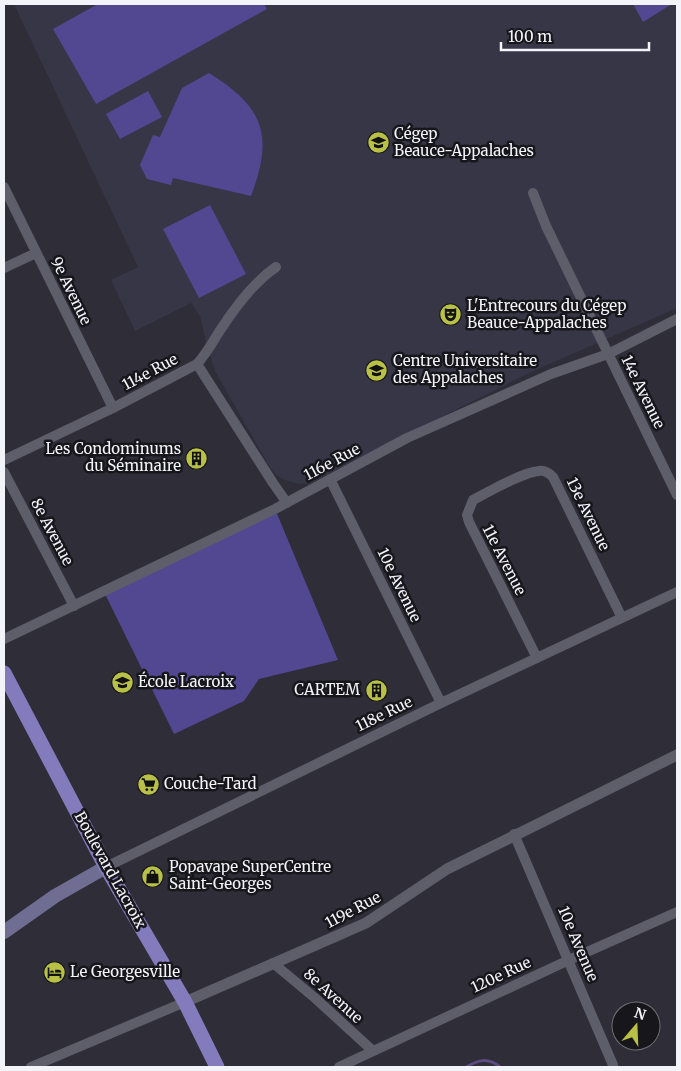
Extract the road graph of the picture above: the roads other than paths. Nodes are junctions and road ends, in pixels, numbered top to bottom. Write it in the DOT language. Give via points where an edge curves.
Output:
graph roads {
  1 [pos="4,187"];
  2 [pos="533,193"];
  3 [pos="36,253"];
  4 [pos="276,267"];
  5 [pos="4,268"];
  6 [pos="677,318"];
  7 [pos="608,354"];
  8 [pos="197,364"];
  9 [pos="113,408"];
  10 [pos="4,460"];
  11 [pos="4,472"];
  12 [pos="330,480"];
  13 [pos="499,486"];
  14 [pos="677,495"];
  15 [pos="288,502"];
  16 [pos="677,592"];
  17 [pos="74,606"];
  18 [pos="622,618"];
  19 [pos="4,639"];
  20 [pos="537,658"];
  21 [pos="4,672"];
  22 [pos="441,703"];
  23 [pos="677,755"];
  24 [pos="514,834"];
  25 [pos="106,867"];
  26 [pos="677,912"];
  27 [pos="4,932"];
  28 [pos="569,960"];
  29 [pos="273,963"];
  30 [pos="185,1002"];
  31 [pos="373,1051"];
  32 [pos="613,1065"];
  33 [pos="31,1067"];
  34 [pos="217,1067"];
  35 [pos="339,1067"];
  1 -- 3 [label="street, 9e Avenue"];
  2 -- 7 [label="street, 14e Avenue"];
  3 -- 5 [label="street"];
  3 -- 9 [label="street, 9e Avenue"];
  4 -- 8 [label="street, 114e Rue" via="253,286"];
  6 -- 7 [label="street, 116e Rue"];
  7 -- 12 [label="street, 116e Rue" via="551,374 407,438"];
  7 -- 14 [label="street, 14e Avenue"];
  8 -- 9 [label="street, 114e Rue"];
  8 -- 15 [label="street"];
  9 -- 10 [label="street, 114e Rue"];
  11 -- 17 [label="street, 8e Avenue"];
  12 -- 15 [label="street, 116e Rue"];
  12 -- 22 [label="street, 10e Avenue"];
  13 -- 18 [label="street, 13e Avenue" via="538,471 554,477"];
  13 -- 20 [label="street, 11e Avenue" via="473,500 469,522"];
  15 -- 17 [label="street, 116e Rue"];
  16 -- 18 [label="street, 118e Rue"];
  17 -- 19 [label="street, 116e Rue"];
  18 -- 20 [label="street, 118e Rue"];
  20 -- 22 [label="street, 118e Rue"];
  21 -- 25 [label="main road, Boulevard Lacroix"];
  22 -- 25 [label="street, 118e Rue"];
  23 -- 24 [label="street, 119e Rue"];
  24 -- 28 [label="street, 10e Avenue"];
  24 -- 29 [label="street, 119e Rue" via="447,869 366,923"];
  25 -- 27 [label="main road" via="55,896"];
  25 -- 30 [label="main road, Boulevard Lacroix"];
  26 -- 28 [label="street, 120e Rue"];
  28 -- 31 [label="street, 120e Rue"];
  28 -- 32 [label="street, 10e Avenue"];
  29 -- 30 [label="street, 119e Rue"];
  29 -- 31 [label="street, 8e Avenue"];
  30 -- 33 [label="street, 119e Rue"];
  30 -- 34 [label="main road, Boulevard Lacroix"];
  31 -- 35 [label="street, 120e Rue"];
}
